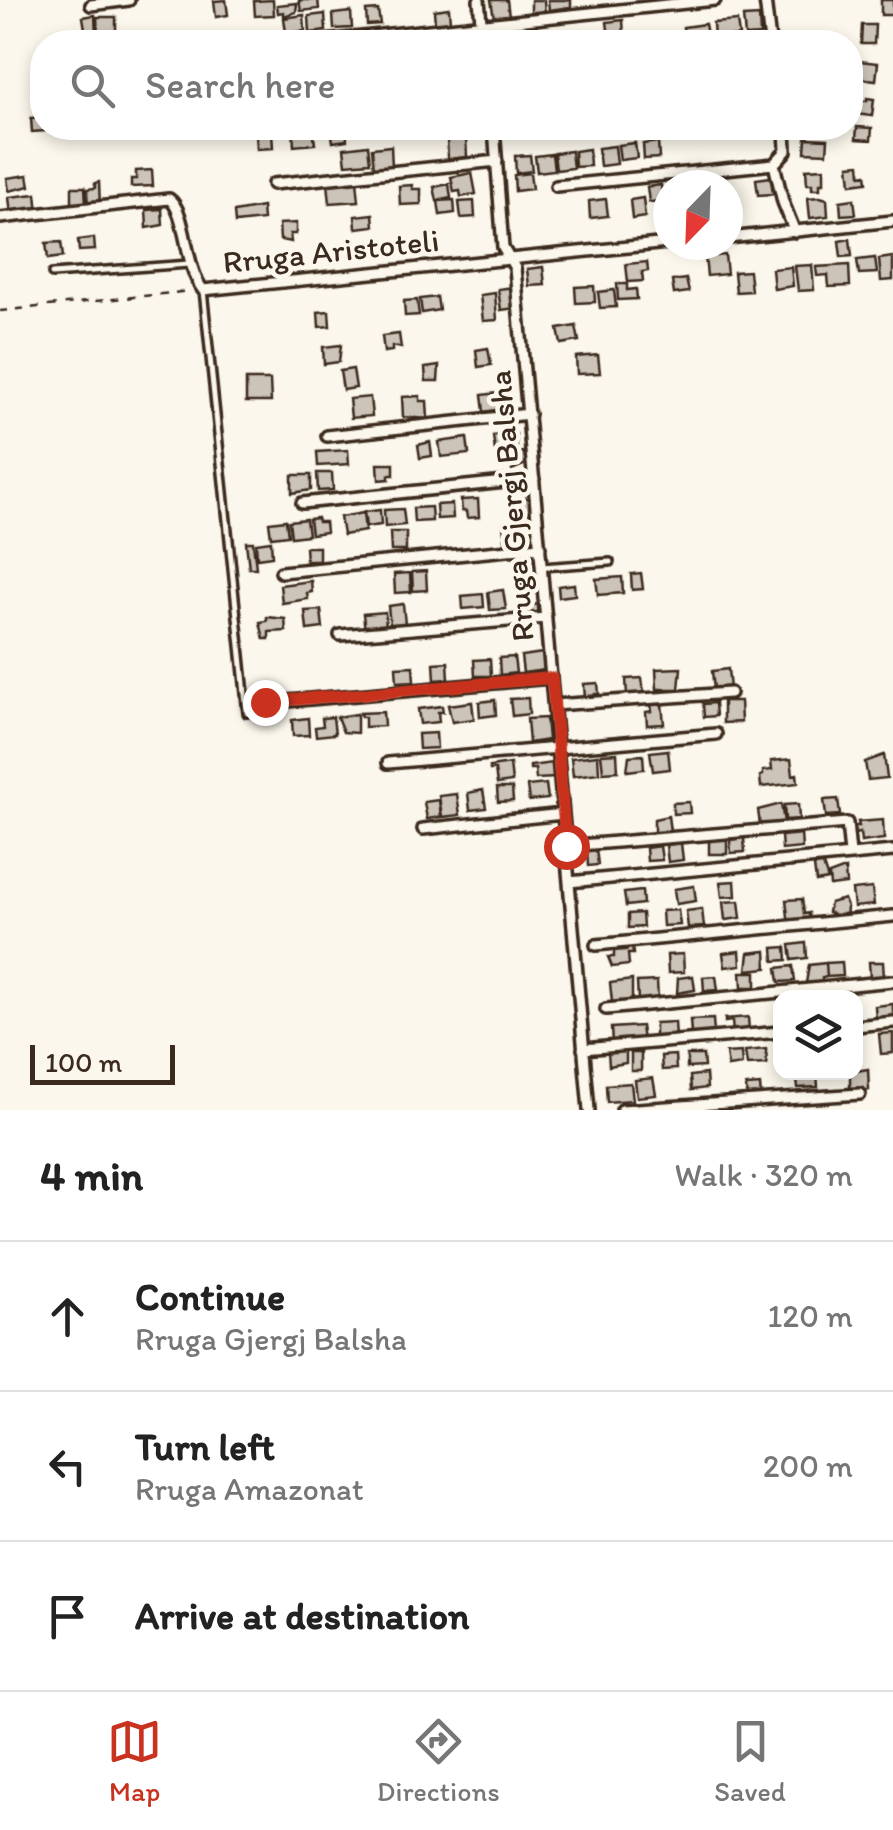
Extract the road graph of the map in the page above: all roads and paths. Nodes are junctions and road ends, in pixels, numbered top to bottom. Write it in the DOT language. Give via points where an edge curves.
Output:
graph roads {
  1 [pos="129,0"];
  2 [pos="479,0"];
  3 [pos="715,0"];
  4 [pos="765,0"];
  5 [pos="91,5"];
  6 [pos="481,24"];
  7 [pos="426,30"];
  8 [pos="482,30"];
  9 [pos="769,30"];
  10 [pos="495,140"];
  11 [pos="786,140"];
  12 [pos="497,161"];
  13 [pos="774,164"];
  14 [pos="273,184"];
  15 [pos="556,186"];
  16 [pos="0,218"];
  17 [pos="893,221"];
  18 [pos="796,232"];
  19 [pos="743,237"];
  20 [pos="653,244"];
  21 [pos="509,257"];
  22 [pos="190,264"];
  23 [pos="52,274"];
  24 [pos="203,290"];
  25 [pos="0,311"];
  26 [pos="529,414"];
  27 [pos="328,436"];
  28 [pos="534,479"];
  29 [pos="302,503"];
  30 [pos="540,547"];
  31 [pos="610,562"];
  32 [pos="542,566"];
  33 [pos="281,572"];
  34 [pos="546,618"];
  35 [pos="340,635"];
  36 [pos="552,678"];
  37 [pos="730,692"];
  38 [pos="265,702"];
  39 [pos="554,706"];
  40 [pos="247,714"];
  41 [pos="716,734"];
  42 [pos="558,746"];
  43 [pos="388,763"];
  44 [pos="563,814"];
  45 [pos="423,829"];
  46 [pos="580,845"];
  47 [pos="893,851"];
  48 [pos="850,854"];
  49 [pos="569,882"];
  50 [pos="893,916"];
  51 [pos="596,945"];
  52 [pos="893,981"];
  53 [pos="606,1009"];
  54 [pos="893,1022"];
  55 [pos="863,1025"];
  56 [pos="773,1033"];
  57 [pos="584,1049"];
  58 [pos="860,1094"];
  59 [pos="589,1110"];
  60 [pos="622,1110"];
  1 -- 5 [label="street"];
  2 -- 6 [label="street"];
  3 -- 6 [label="street"];
  4 -- 9 [label="street"];
  6 -- 7 [label="street"];
  6 -- 8 [label="street"];
  10 -- 12 [label="street, Rruga Gjergj Balsha"];
  11 -- 13 [label="street"];
  12 -- 14 [label="street"];
  12 -- 21 [label="street, Rruga Gjergj Balsha"];
  13 -- 15 [label="street"];
  13 -- 18 [label="street"];
  16 -- 22 [label="street" via="169,199 179,210"];
  17 -- 18 [label="street"];
  18 -- 19 [label="street"];
  20 -- 21 [label="street, Rruga Aristoteli"];
  21 -- 24 [label="street, Rruga Aristoteli"];
  21 -- 26 [label="street, Rruga Gjergj Balsha"];
  22 -- 23 [label="lane"];
  22 -- 24 [label="street"];
  24 -- 25 [label="path, Rruga Aristoteli"];
  24 -- 40 [label="lane"];
  26 -- 27 [label="street"];
  26 -- 28 [label="street, Rruga Gjergj Balsha"];
  28 -- 29 [label="street"];
  28 -- 30 [label="street, Rruga Gjergj Balsha"];
  30 -- 32 [label="street, Rruga Gjergj Balsha"];
  30 -- 33 [label="street"];
  31 -- 32 [label="lane"];
  32 -- 34 [label="street, Rruga Gjergj Balsha"];
  34 -- 35 [label="street"];
  34 -- 36 [label="street, Rruga Gjergj Balsha"];
  36 -- 38 [label="street"];
  36 -- 39 [label="street, Rruga Gjergj Balsha"];
  37 -- 39 [label="street"];
  39 -- 42 [label="street, Rruga Gjergj Balsha"];
  41 -- 42 [label="street"];
  42 -- 43 [label="street"];
  42 -- 44 [label="street, Rruga Gjergj Balsha"];
  44 -- 45 [label="street"];
  44 -- 49 [label="street, Rruga Gjergj Balsha"];
  46 -- 48 [label="street" via="847,823"];
  47 -- 48 [label="street"];
  48 -- 49 [label="street"];
  49 -- 57 [label="street, Rruga Gjergj Balsha"];
  50 -- 51 [label="street"];
  52 -- 53 [label="street"];
  54 -- 55 [label="street"];
  56 -- 57 [label="street"];
  57 -- 59 [label="street, Rruga Gjergj Balsha"];
  58 -- 60 [label="street"];
}
